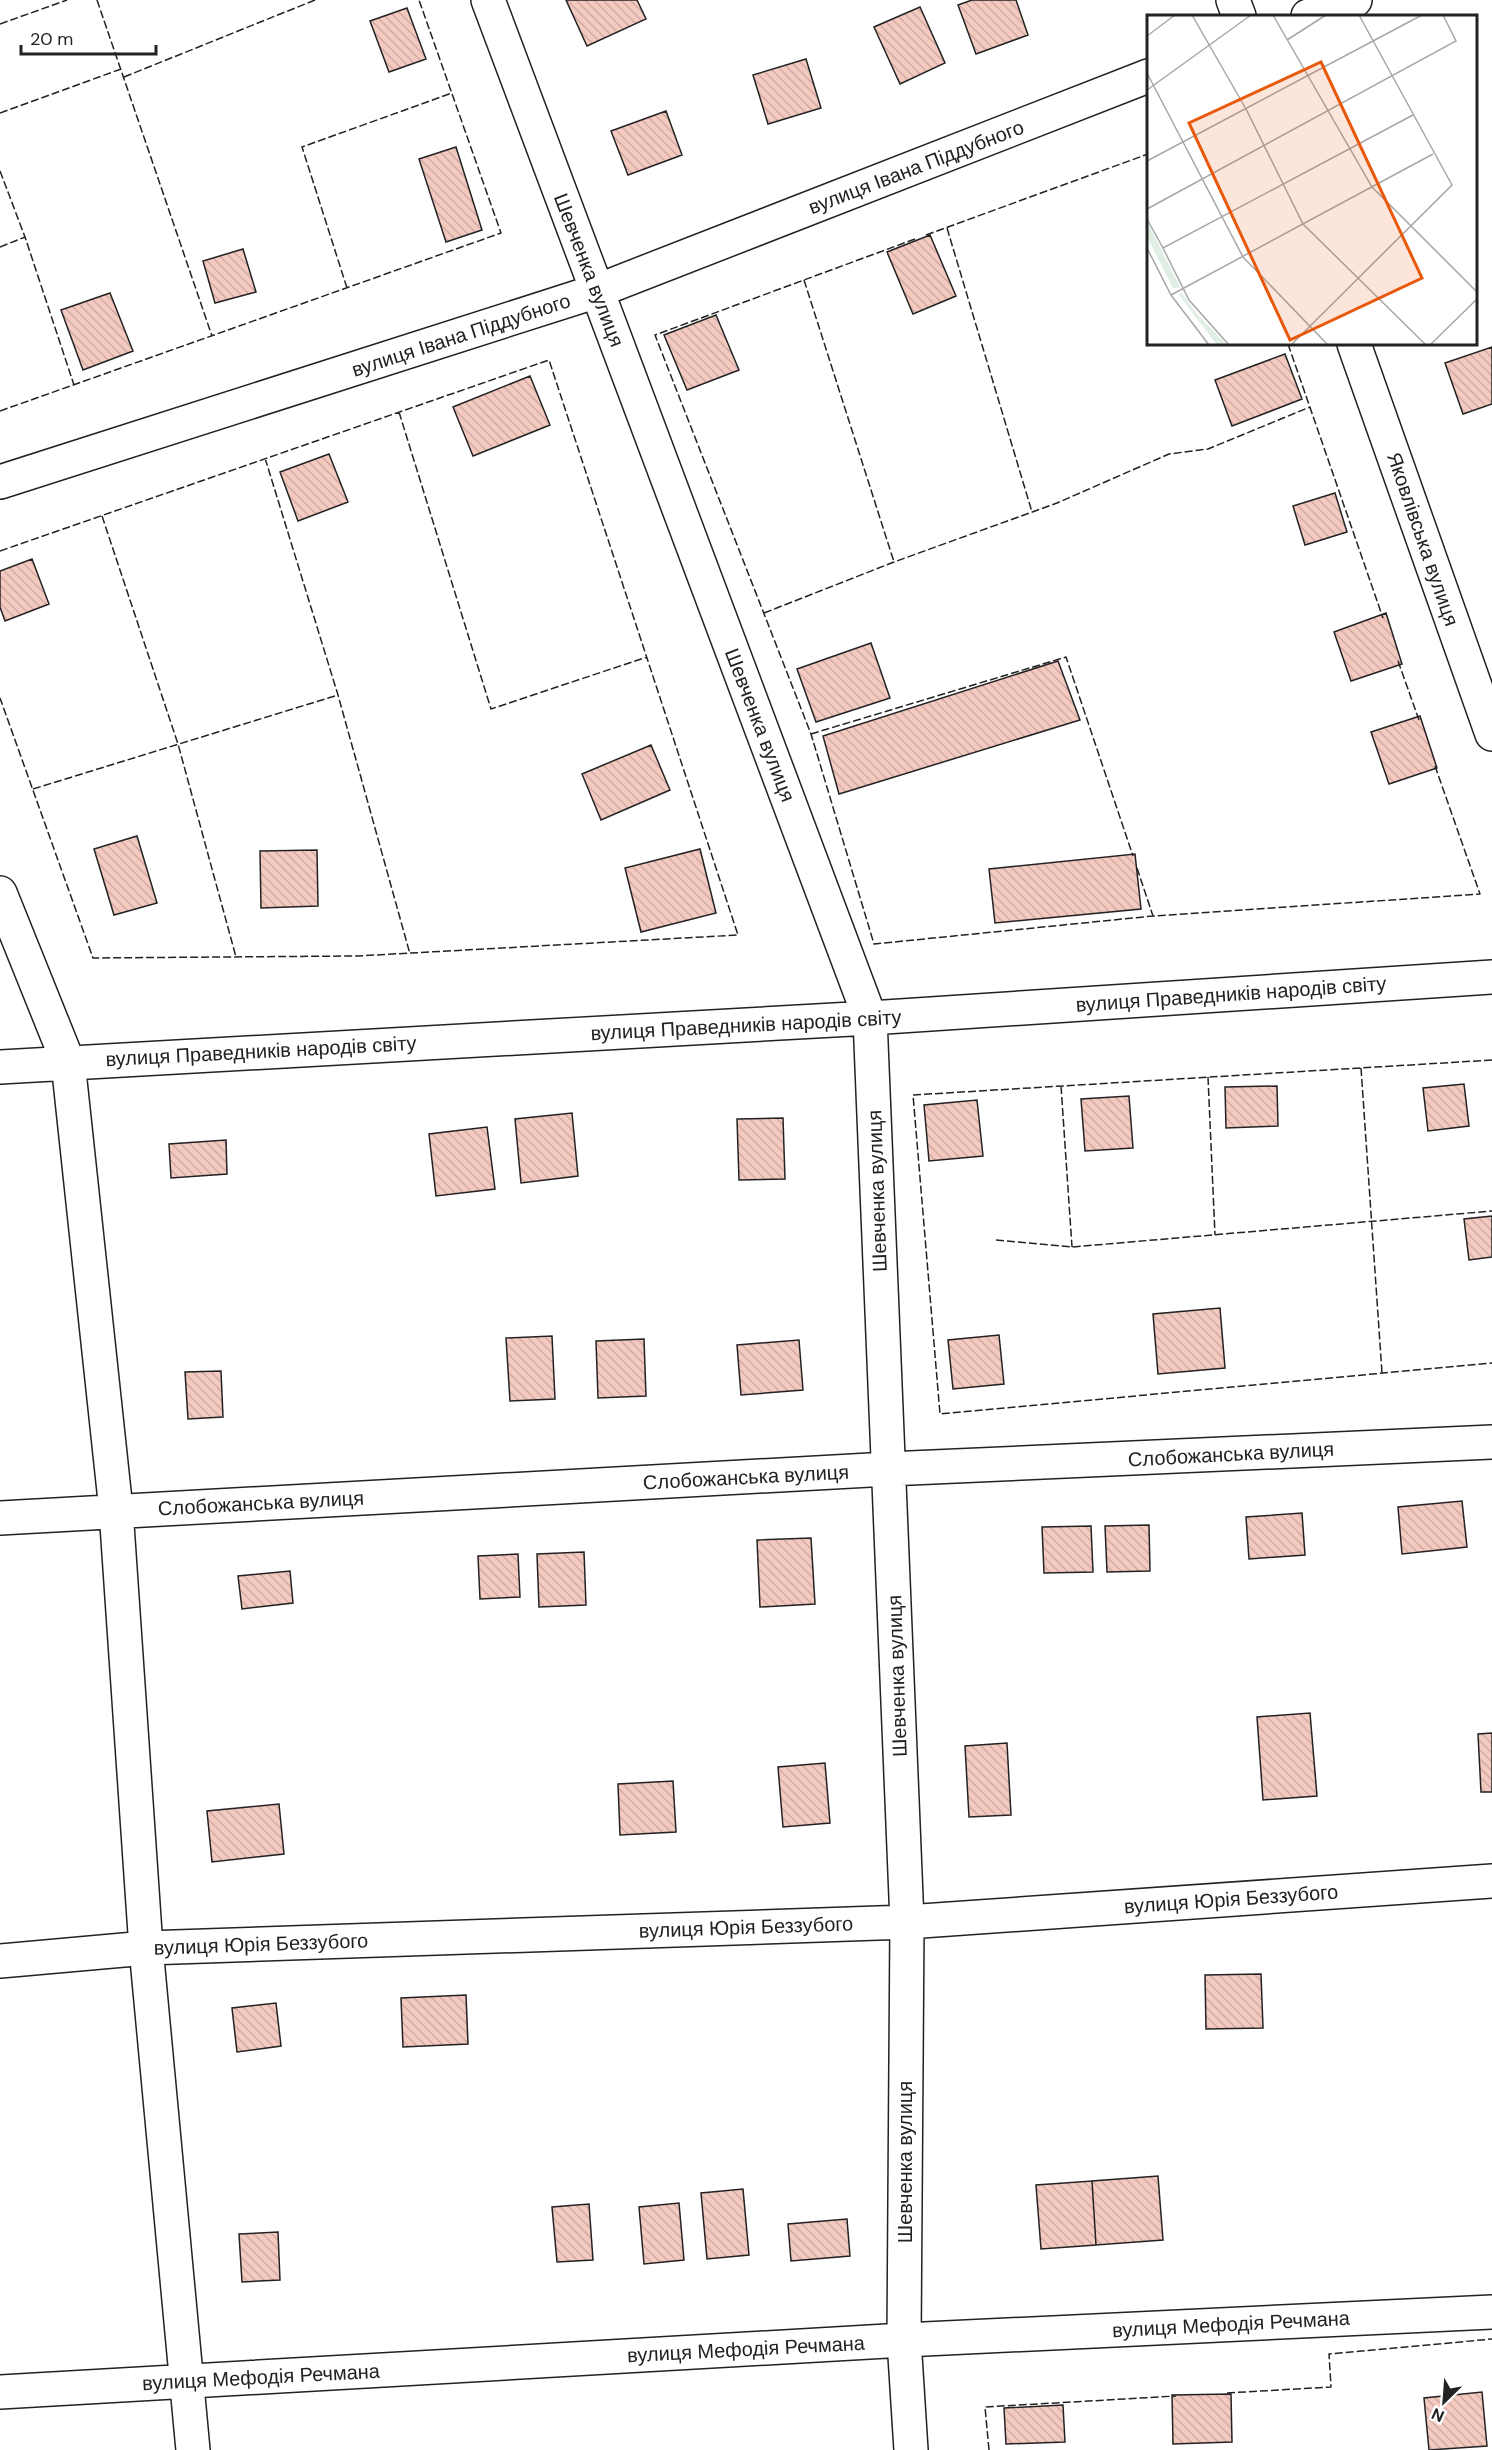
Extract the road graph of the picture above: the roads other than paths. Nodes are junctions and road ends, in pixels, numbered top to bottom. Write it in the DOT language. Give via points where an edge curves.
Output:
graph roads {
  1 [pos="488,0"];
  2 [pos="1233,0"];
  3 [pos="1355,0"];
  4 [pos="1239,15"];
  5 [pos="1311,15"];
  6 [pos="1147,77"];
  7 [pos="597,291"];
  8 [pos="1354,345"];
  9 [pos="0,482"];
  10 [pos="1492,734"];
  11 [pos="0,893"];
  12 [pos="1492,977"];
  13 [pos="870,1018"];
  14 [pos="68,1062"];
  15 [pos="0,1067"];
  16 [pos="1492,1442"];
  17 [pos="888,1469"];
  18 [pos="116,1510"];
  19 [pos="0,1518"];
  20 [pos="1492,1881"];
  21 [pos="907,1922"];
  22 [pos="146,1948"];
  23 [pos="0,1961"];
  24 [pos="1492,2312"];
  25 [pos="904,2340"];
  26 [pos="188,2381"];
  27 [pos="0,2392"];
  28 [pos="193,2450"];
  29 [pos="911,2450"];
  1 -- 7 [label="street, Шевченка вулиця"];
  2 -- 4 [label="street"];
  3 -- 5 [label="street"];
  6 -- 7 [label="street, вулиця Івана Піддубного"];
  7 -- 9 [label="street, вулиця Івана Піддубного"];
  7 -- 13 [label="street, Шевченка вулиця"];
  8 -- 10 [label="street, Яковлівська вулиця"];
  11 -- 14 [label="street"];
  12 -- 13 [label="street, вулиця Праведників народів світу"];
  13 -- 14 [label="street, вулиця Праведників народів світу"];
  13 -- 17 [label="street, Шевченка вулиця"];
  14 -- 15 [label="street, вулиця Праведників народів світу"];
  14 -- 18 [label="street"];
  16 -- 17 [label="street, Слобожанська вулиця"];
  17 -- 18 [label="street, Слобожанська вулиця"];
  17 -- 21 [label="street, Шевченка вулиця"];
  18 -- 19 [label="street, Слобожанська вулиця"];
  18 -- 22 [label="street"];
  20 -- 21 [label="street, вулиця Юрія Беззубого"];
  21 -- 22 [label="street, вулиця Юрія Беззубого"];
  21 -- 25 [label="street, Шевченка вулиця"];
  22 -- 23 [label="street, вулиця Юрія Беззубого"];
  22 -- 26 [label="street"];
  24 -- 25 [label="street, вулиця Мефодія Речмана"];
  25 -- 26 [label="street, вулиця Мефодія Речмана"];
  25 -- 29 [label="street, Шевченка вулиця"];
  26 -- 27 [label="street, вулиця Мефодія Речмана"];
  26 -- 28 [label="street"];
}
